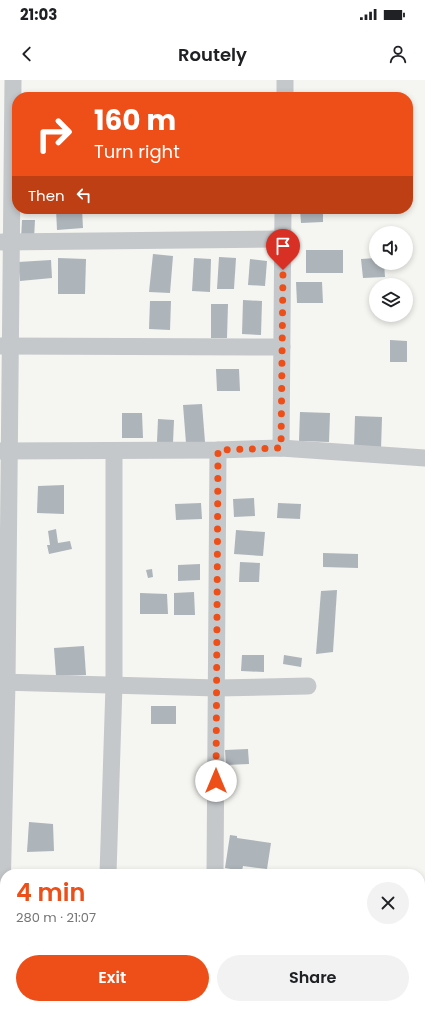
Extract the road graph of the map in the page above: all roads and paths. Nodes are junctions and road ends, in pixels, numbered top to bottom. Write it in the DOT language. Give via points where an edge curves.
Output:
graph roads {
  1 [pos="13,80"];
  2 [pos="285,80"];
  3 [pos="12,92"];
  4 [pos="285,92"];
  5 [pos="12,100"];
  6 [pos="10,139"];
  7 [pos="283,214"];
  8 [pos="284,239"];
  9 [pos="6,242"];
  10 [pos="5,346"];
  11 [pos="282,347"];
  12 [pos="281,448"];
  13 [pos="218,450"];
  14 [pos="4,451"];
  15 [pos="114,451"];
  16 [pos="425,458"];
  17 [pos="4,682"];
  18 [pos="114,685"];
  19 [pos="308,686"];
  20 [pos="217,688"];
  21 [pos="2,789"];
  22 [pos="2,869"];
  23 [pos="108,869"];
  24 [pos="216,869"];
  1 -- 3 [label="street"];
  2 -- 4 [label="street"];
  5 -- 6 [label="street"];
  6 -- 9 [label="street"];
  7 -- 8 [label="street"];
  8 -- 9 [label="street"];
  8 -- 11 [label="street"];
  9 -- 10 [label="street"];
  10 -- 11 [label="street"];
  10 -- 14 [label="street"];
  11 -- 12 [label="street"];
  12 -- 13 [label="street"];
  12 -- 16 [label="street"];
  13 -- 15 [label="street"];
  13 -- 20 [label="street"];
  14 -- 15 [label="street"];
  14 -- 17 [label="street"];
  15 -- 18 [label="street"];
  17 -- 18 [label="street"];
  17 -- 21 [label="street"];
  18 -- 20 [label="street"];
  18 -- 23 [label="street"];
  19 -- 20 [label="street"];
  20 -- 24 [label="street"];
  21 -- 22 [label="street"];
}
